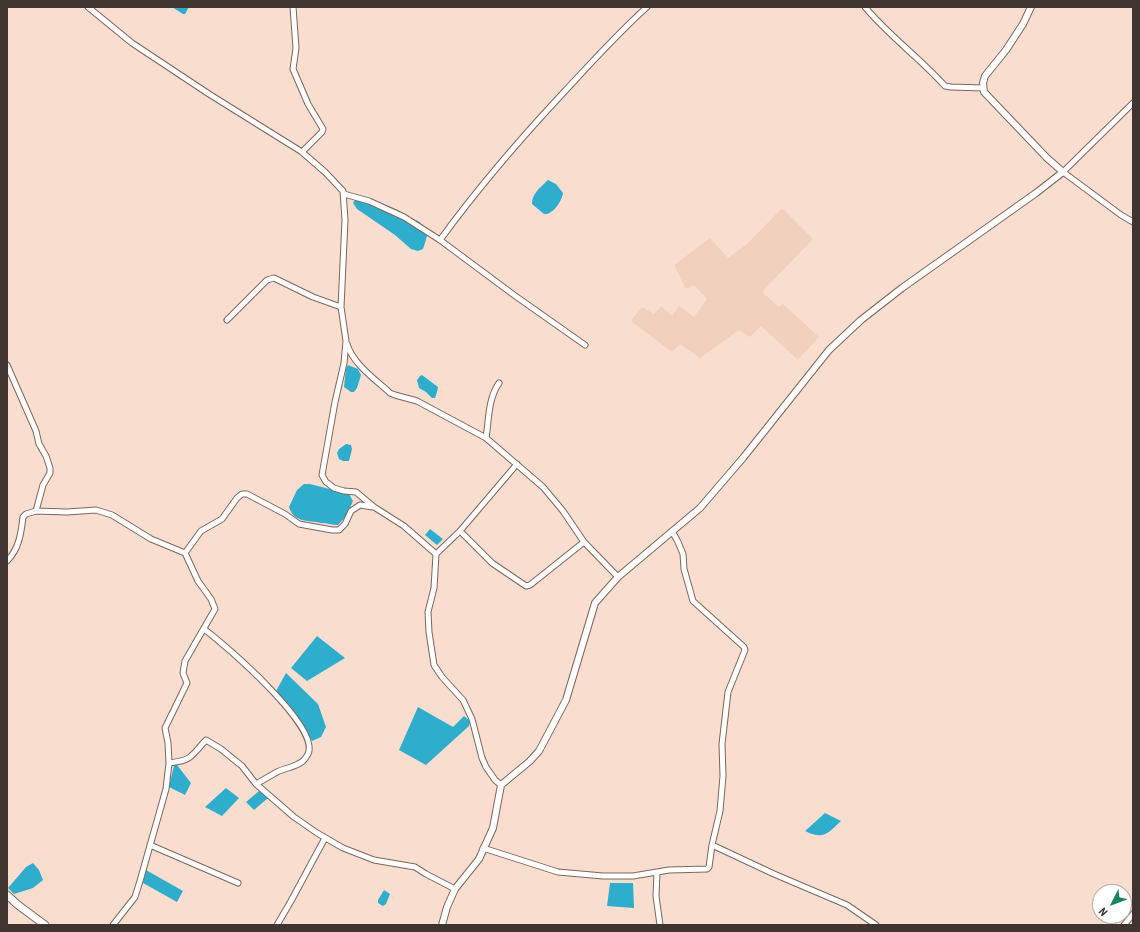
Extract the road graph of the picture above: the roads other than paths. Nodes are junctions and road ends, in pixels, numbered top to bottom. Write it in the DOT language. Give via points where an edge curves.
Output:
graph roads {
  1 [pos="88,7"];
  2 [pos="293,7"];
  3 [pos="647,7"];
  4 [pos="865,7"];
  5 [pos="1031,7"];
  6 [pos="983,88"];
  7 [pos="1133,103"];
  8 [pos="302,152"];
  9 [pos="1063,172"];
  10 [pos="344,194"];
  11 [pos="1133,222"];
  12 [pos="440,240"];
  13 [pos="341,307"];
  14 [pos="228,320"];
  15 [pos="346,341"];
  16 [pos="585,345"];
  17 [pos="7,365"];
  18 [pos="499,383"];
  19 [pos="486,438"];
  20 [pos="518,464"];
  21 [pos="374,507"];
  22 [pos="36,511"];
  23 [pos="460,531"];
  24 [pos="672,531"];
  25 [pos="584,542"];
  26 [pos="185,553"];
  27 [pos="436,554"];
  28 [pos="7,561"];
  29 [pos="618,577"];
  30 [pos="204,628"];
  31 [pos="169,763"];
  32 [pos="256,784"];
  33 [pos="501,785"];
  34 [pos="325,838"];
  35 [pos="150,845"];
  36 [pos="712,845"];
  37 [pos="483,848"];
  38 [pos="657,872"];
  39 [pos="238,883"];
  40 [pos="455,889"];
  41 [pos="7,895"];
  42 [pos="1133,914"];
  43 [pos="45,925"];
  44 [pos="113,925"];
  45 [pos="277,925"];
  46 [pos="442,925"];
  47 [pos="660,925"];
  48 [pos="876,925"];
  49 [pos="1124,925"];
  1 -- 8 [label="street" via="132,43"];
  2 -- 8 [label="street" via="296,48 293,69 308,104 323,129"];
  3 -- 12 [label="street" via="534,124 468,201"];
  4 -- 6 [label="street" via="945,86"];
  5 -- 6 [label="street" via="1024,24 985,76"];
  6 -- 9 [label="street" via="984,92"];
  7 -- 9 [label="street"];
  8 -- 10 [label="street" via="337,183"];
  9 -- 11 [label="street"];
  9 -- 24 [label="street" via="861,320 829,350 700,508"];
  10 -- 12 [label="street" via="369,201 404,217"];
  10 -- 13 [label="street"];
  12 -- 16 [label="street"];
  13 -- 14 [label="street" via="270,278"];
  13 -- 15 [label="street"];
  15 -- 19 [label="street" via="354,358 390,393 417,401"];
  15 -- 21 [label="street" via="322,475 334,488 356,492"];
  17 -- 22 [label="street" via="50,468"];
  18 -- 19 [label="street" via="493,391"];
  19 -- 20 [label="street"];
  20 -- 23 [label="street"];
  20 -- 25 [label="street" via="543,487"];
  21 -- 26 [label="street" via="360,505 351,511 339,530 332,530 299,524 272,506 242,494 222,519 201,530"];
  21 -- 27 [label="street" via="404,526"];
  22 -- 26 [label="street" via="96,510 112,515 151,539"];
  22 -- 28 [label="street" via="23,517 18,546"];
  23 -- 25 [label="street" via="492,563 526,586 530,586"];
  23 -- 27 [label="street"];
  24 -- 29 [label="street"];
  24 -- 36 [label="street" via="683,554 692,601 745,650 728,692 722,744 720,811"];
  25 -- 29 [label="street"];
  26 -- 30 [label="street" via="198,582 215,609"];
  27 -- 33 [label="street" via="434,588 428,612 434,665 463,700 472,719 486,767"];
  29 -- 33 [label="street" via="595,603 566,700 539,751"];
  30 -- 31 [label="street" via="185,661 183,672 186,683 165,728"];
  30 -- 32 [label="street" via="282,700 310,743 309,753 302,762"];
  31 -- 32 [label="street" via="190,758 206,740 242,766"];
  31 -- 35 [label="street" via="166,789"];
  32 -- 34 [label="street" via="294,817"];
  33 -- 37 [label="street" via="494,828"];
  34 -- 40 [label="street" via="374,860 415,867"];
  34 -- 45 [label="street"];
  35 -- 39 [label="street"];
  35 -- 44 [label="street" via="135,898"];
  36 -- 38 [label="street" via="707,869"];
  36 -- 48 [label="street" via="847,905"];
  37 -- 38 [label="street" via="558,872 633,876"];
  37 -- 40 [label="street" via="479,859"];
  38 -- 47 [label="street" via="656,896"];
  40 -- 46 [label="street"];
  41 -- 43 [label="main road"];
  42 -- 49 [label="street"];
}
